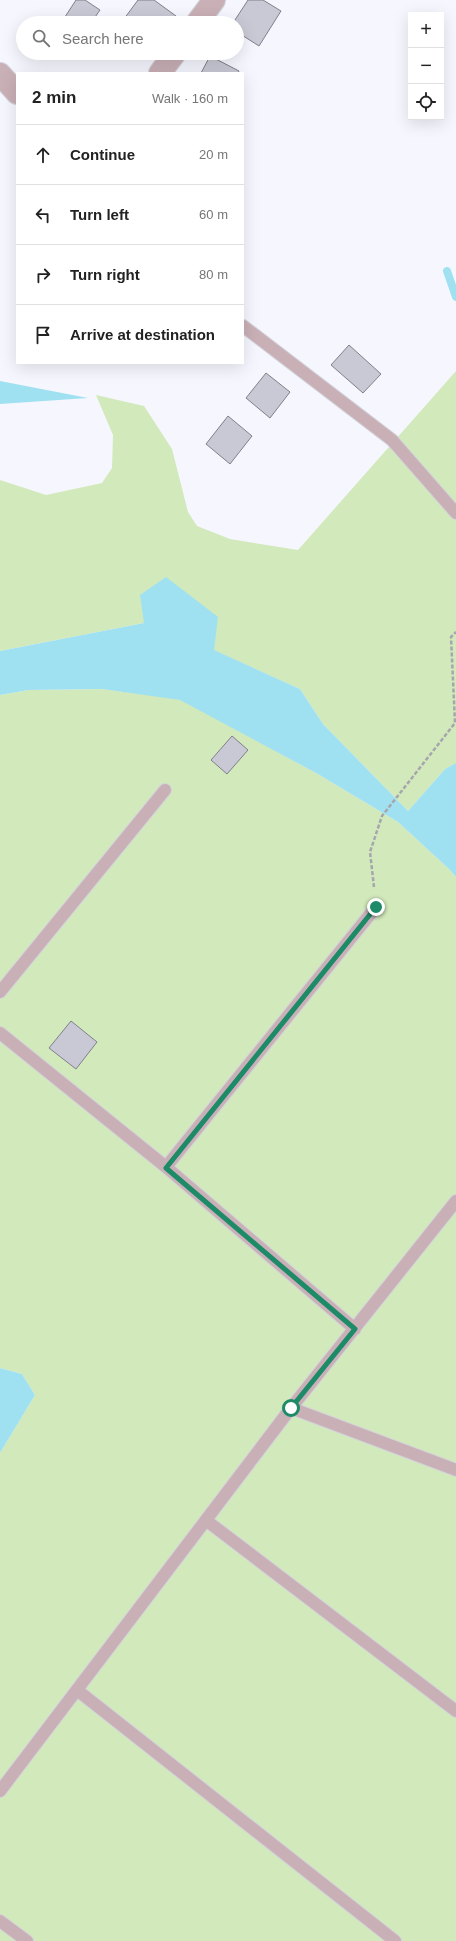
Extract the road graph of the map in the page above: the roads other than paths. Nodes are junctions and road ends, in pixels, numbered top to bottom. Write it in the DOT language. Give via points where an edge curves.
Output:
graph roads {
  1 [pos="214,0"];
  2 [pos="202,16"];
  3 [pos="170,60"];
  4 [pos="161,72"];
  5 [pos="0,74"];
  6 [pos="16,92"];
  7 [pos="244,327"];
  8 [pos="456,513"];
  9 [pos="165,790"];
  10 [pos="376,907"];
  11 [pos="0,992"];
  12 [pos="0,1033"];
  13 [pos="166,1168"];
  14 [pos="456,1201"];
  15 [pos="355,1329"];
  16 [pos="291,1408"];
  17 [pos="456,1470"];
  18 [pos="207,1520"];
  19 [pos="77,1690"];
  20 [pos="456,1711"];
  21 [pos="0,1791"];
  22 [pos="0,1921"];
  23 [pos="27,1941"];
  24 [pos="395,1941"];
  1 -- 2 [label="street"];
  3 -- 4 [label="street"];
  5 -- 6 [label="street"];
  7 -- 8 [label="lane" via="392,440"];
  9 -- 11 [label="lane"];
  10 -- 13 [label="lane"];
  12 -- 13 [label="lane"];
  13 -- 15 [label="lane"];
  14 -- 15 [label="lane"];
  15 -- 16 [label="lane"];
  16 -- 17 [label="lane"];
  16 -- 18 [label="lane"];
  18 -- 19 [label="lane"];
  18 -- 20 [label="lane"];
  19 -- 21 [label="lane"];
  19 -- 24 [label="lane"];
  22 -- 23 [label="lane"];
}
